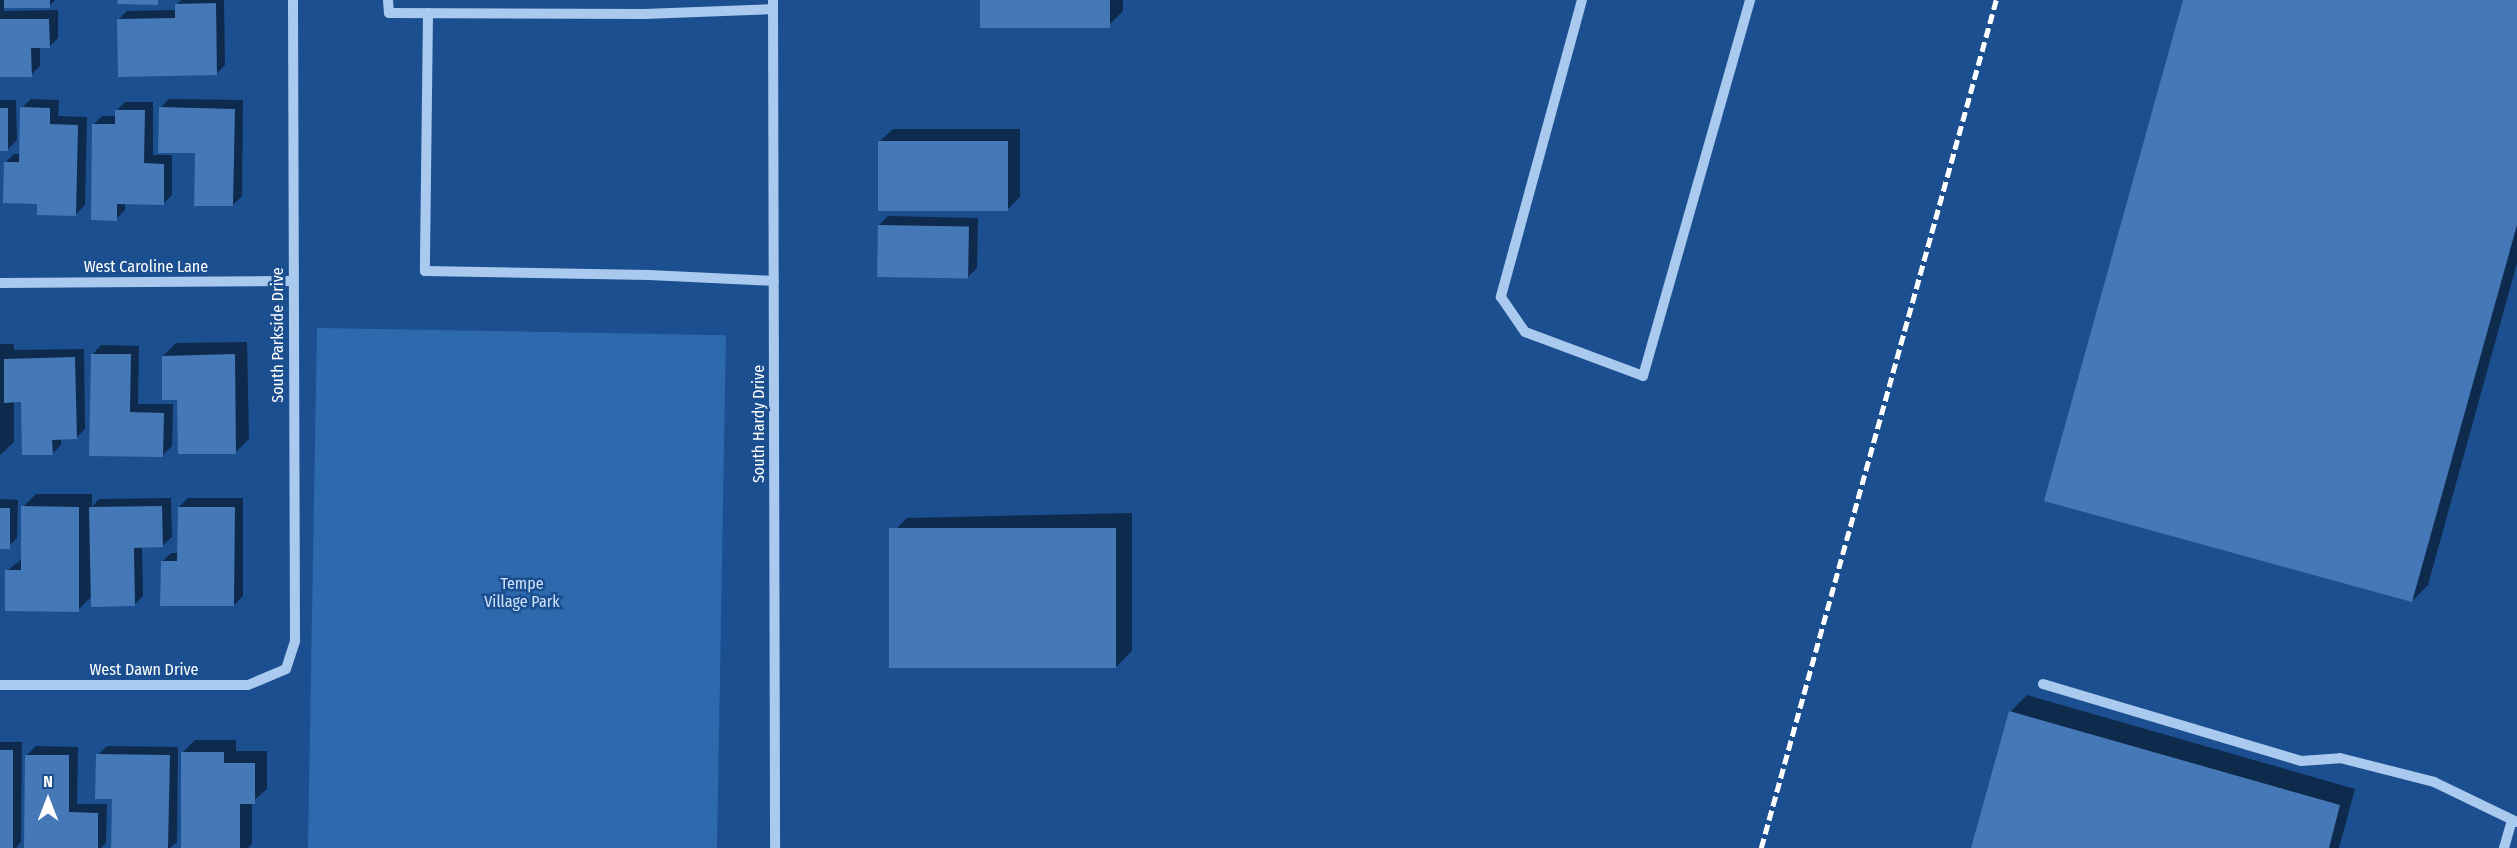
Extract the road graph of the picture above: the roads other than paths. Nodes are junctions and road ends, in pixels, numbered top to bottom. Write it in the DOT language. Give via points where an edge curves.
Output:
graph roads {
  1 [pos="293,0"];
  2 [pos="388,0"];
  3 [pos="1582,0"];
  4 [pos="1750,0"];
  5 [pos="773,4"];
  6 [pos="428,13"];
  7 [pos="293,281"];
  8 [pos="774,281"];
  9 [pos="0,283"];
  10 [pos="285,669"];
  11 [pos="2043,684"];
  12 [pos="0,685"];
  13 [pos="2515,821"];
  14 [pos="775,848"];
  15 [pos="2504,848"];
  1 -- 7 [label="street, South Parkside Drive"];
  2 -- 6 [label="street" via="389,13"];
  3 -- 4 [label="street" via="1501,297 1525,332 1643,376"];
  5 -- 6 [label="street" via="644,14"];
  5 -- 8 [label="street, South Hardy Drive"];
  6 -- 8 [label="street" via="425,271"];
  7 -- 9 [label="street, West Caroline Lane"];
  7 -- 10 [label="street, South Parkside Drive" via="295,641"];
  8 -- 14 [label="street, South Hardy Drive"];
  10 -- 12 [label="street, West Dawn Drive" via="248,685"];
  11 -- 13 [label="street" via="2301,761 2340,758 2434,782"];
  13 -- 15 [label="street"];
}
